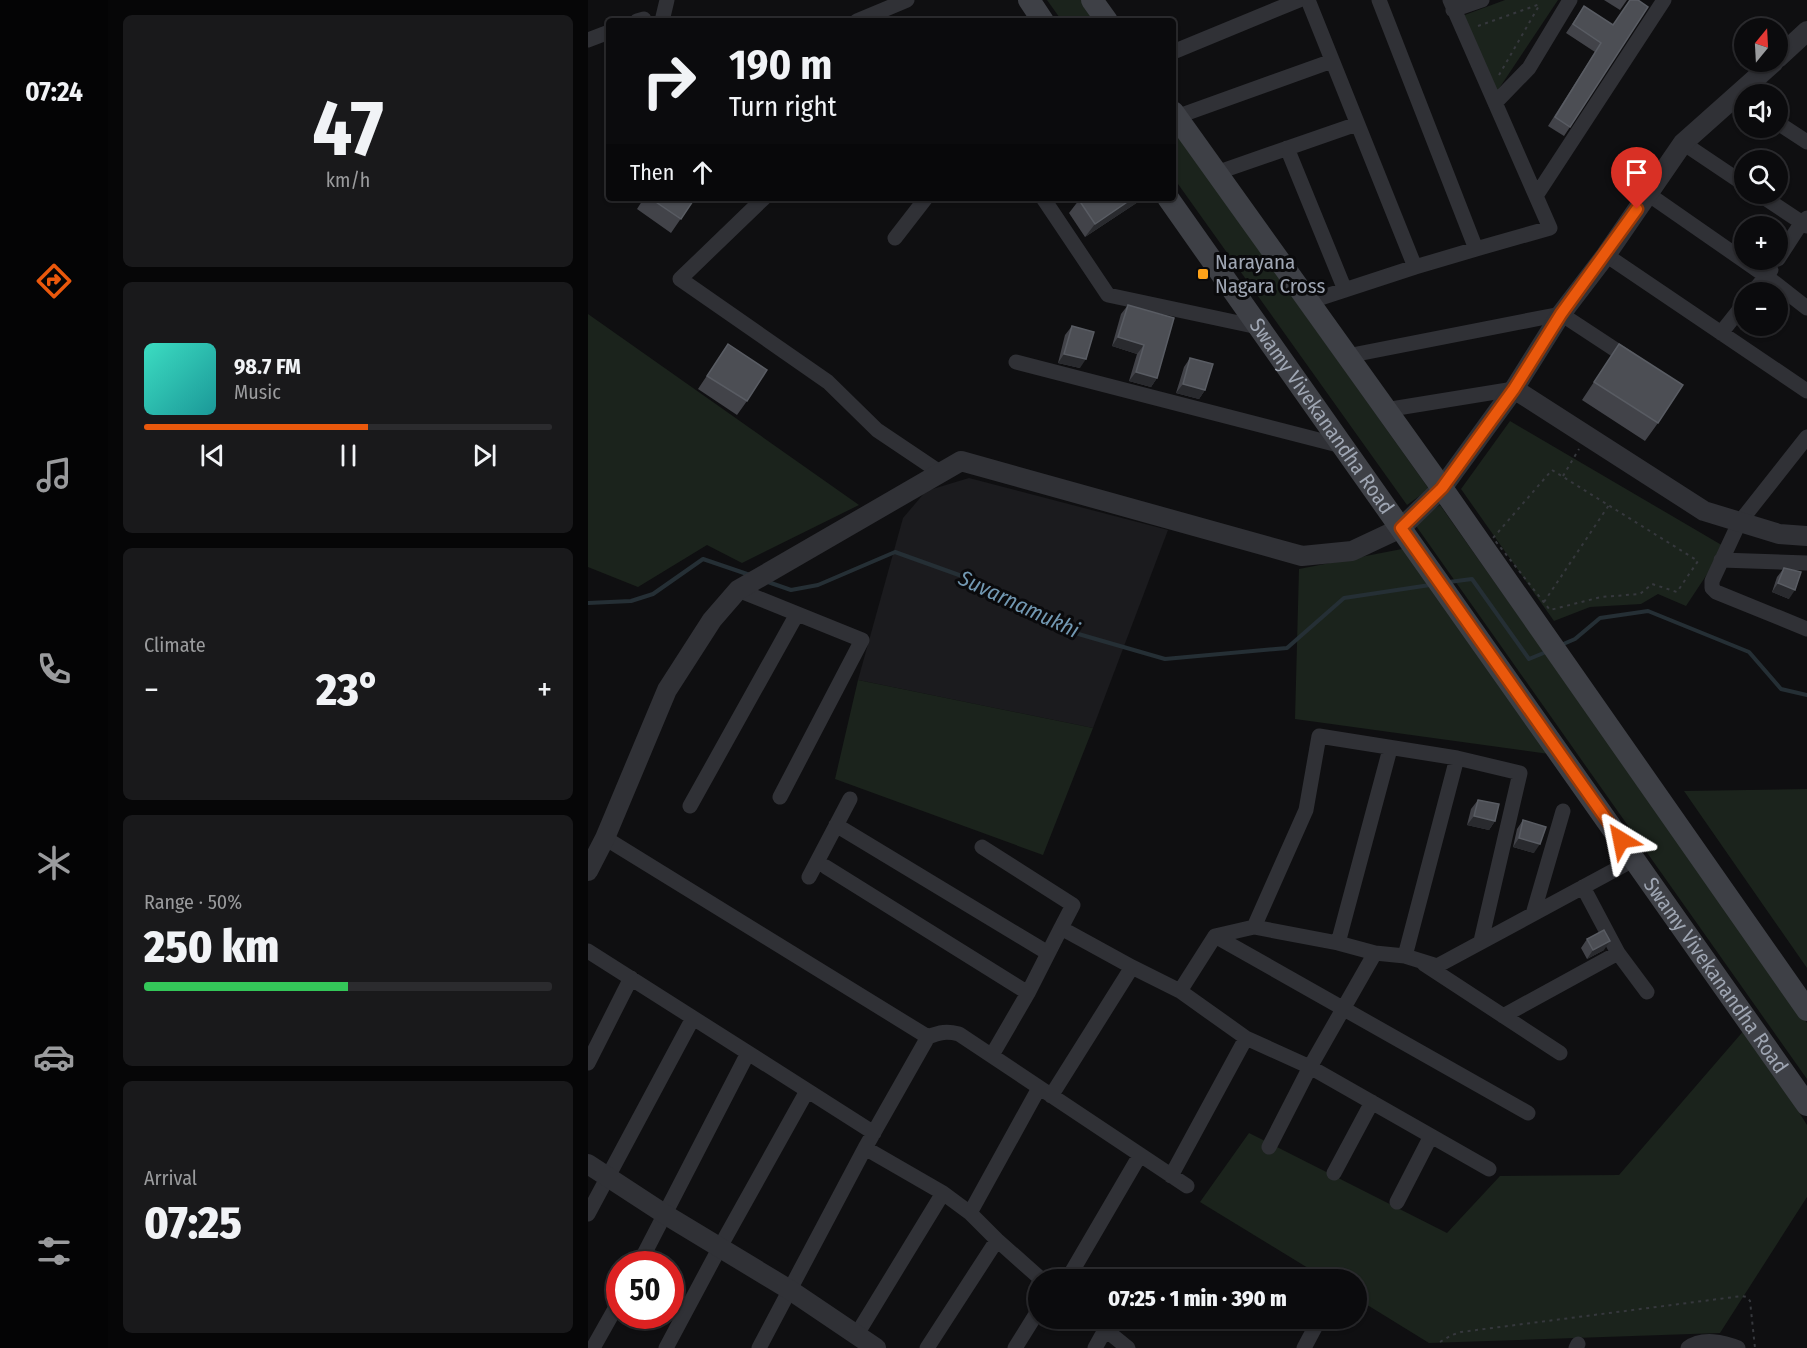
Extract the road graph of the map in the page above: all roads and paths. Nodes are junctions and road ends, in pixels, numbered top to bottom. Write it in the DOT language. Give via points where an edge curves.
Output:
graph roads {
  1 [pos="667,0"];
  2 [pos="907,0"];
  3 [pos="1029,0"];
  4 [pos="1092,0"];
  5 [pos="1299,0"];
  6 [pos="1308,0"];
  7 [pos="1379,0"];
  8 [pos="1482,0"];
  9 [pos="1570,0"];
  10 [pos="1664,0"];
  11 [pos="1451,5"];
  12 [pos="663,18"];
  13 [pos="864,18"];
  14 [pos="1041,18"];
  15 [pos="1105,18"];
  16 [pos="1472,28"];
  17 [pos="1807,31"];
  18 [pos="606,33"];
  19 [pos="588,40"];
  20 [pos="1788,49"];
  21 [pos="1176,51"];
  22 [pos="1332,61"];
  23 [pos="1765,72"];
  24 [pos="1499,75"];
  25 [pos="1754,84"];
  26 [pos="1495,103"];
  27 [pos="1734,104"];
  28 [pos="1176,114"];
  29 [pos="1176,115"];
  30 [pos="1357,123"];
  31 [pos="1788,130"];
  32 [pos="1807,142"];
  33 [pos="1683,143"];
  34 [pos="1287,148"];
  35 [pos="1216,173"];
  36 [pos="1734,177"];
  37 [pos="1648,194"];
  38 [pos="1536,196"];
  39 [pos="761,201"];
  40 [pos="924,201"];
  41 [pos="1045,201"];
  42 [pos="1170,201"];
  43 [pos="1775,204"];
  44 [pos="1805,222"];
  45 [pos="895,238"];
  46 [pos="1788,244"];
  47 [pos="1476,249"];
  48 [pos="1606,255"];
  49 [pos="1415,267"];
  50 [pos="1770,270"];
  51 [pos="1766,276"];
  52 [pos="1761,282"];
  53 [pos="1345,290"];
  54 [pos="1308,302"];
  55 [pos="1807,308"];
  56 [pos="1561,314"];
  57 [pos="1734,317"];
  58 [pos="1258,327"];
  59 [pos="1721,333"];
  60 [pos="1347,356"];
  61 [pos="1016,362"];
  62 [pos="1636,363"];
  63 [pos="1514,389"];
  64 [pos="1807,391"];
  65 [pos="1386,410"];
  66 [pos="1586,436"];
  67 [pos="1807,437"];
  68 [pos="1342,446"];
  69 [pos="941,473"];
  70 [pos="1563,477"];
  71 [pos="1442,488"];
  72 [pos="1609,505"];
  73 [pos="1739,523"];
  74 [pos="1401,528"];
  75 [pos="1807,536"];
  76 [pos="1493,538"];
  77 [pos="1721,560"];
  78 [pos="1807,563"];
  79 [pos="739,590"];
  80 [pos="1544,602"];
  81 [pos="1550,610"];
  82 [pos="797,614"];
  83 [pos="1807,629"];
  84 [pos="1390,749"];
  85 [pos="1457,758"];
  86 [pos="780,797"];
  87 [pos="850,799"];
  88 [pos="690,806"];
  89 [pos="1563,811"];
  90 [pos="836,825"];
  91 [pos="605,838"];
  92 [pos="982,847"];
  93 [pos="1635,859"];
  94 [pos="826,867"];
  95 [pos="588,871"];
  96 [pos="809,876"];
  97 [pos="1583,887"];
  98 [pos="1533,914"];
  99 [pos="1254,927"];
  100 [pos="1061,928"];
  101 [pos="1215,936"];
  102 [pos="1481,941"];
  103 [pos="1338,943"];
  104 [pos="588,951"];
  105 [pos="1048,953"];
  106 [pos="1375,953"];
  107 [pos="1618,953"];
  108 [pos="1405,956"];
  109 [pos="1421,962"];
  110 [pos="1132,967"];
  111 [pos="631,978"];
  112 [pos="1180,991"];
  113 [pos="1647,992"];
  114 [pos="1028,993"];
  115 [pos="1344,1009"];
  116 [pos="1807,1010"];
  117 [pos="1503,1016"];
  118 [pos="693,1018"];
  119 [pos="928,1037"];
  120 [pos="1246,1038"];
  121 [pos="748,1053"];
  122 [pos="1560,1053"];
  123 [pos="992,1055"];
  124 [pos="588,1063"];
  125 [pos="1310,1066"];
  126 [pos="807,1090"];
  127 [pos="1045,1092"];
  128 [pos="1372,1102"];
  129 [pos="1807,1106"];
  130 [pos="1528,1113"];
  131 [pos="874,1133"];
  132 [pos="1431,1136"];
  133 [pos="1269,1147"];
  134 [pos="865,1148"];
  135 [pos="1140,1155"];
  136 [pos="588,1164"];
  137 [pos="1489,1169"];
  138 [pos="1334,1173"];
  139 [pos="1171,1176"];
  140 [pos="608,1177"];
  141 [pos="1187,1186"];
  142 [pos="943,1193"];
  143 [pos="1397,1202"];
  144 [pos="970,1213"];
  145 [pos="588,1214"];
  146 [pos="666,1215"];
  147 [pos="997,1240"];
  148 [pos="720,1247"];
  149 [pos="646,1251"];
  150 [pos="1030,1269"];
  151 [pos="1073,1269"];
  152 [pos="790,1290"];
  153 [pos="606,1325"];
  154 [pos="1028,1328"];
  155 [pos="1314,1329"];
  156 [pos="1105,1330"];
  157 [pos="857,1334"];
  158 [pos="1440,1342"];
  159 [pos="593,1348"];
  160 [pos="666,1348"];
  161 [pos="759,1348"];
  162 [pos="876,1348"];
  163 [pos="927,1348"];
  164 [pos="1016,1348"];
  165 [pos="1095,1348"];
  166 [pos="1128,1348"];
  167 [pos="1304,1348"];
  168 [pos="1688,1348"];
  169 [pos="1738,1348"];
  170 [pos="1755,1348"];
  1 -- 12 [label="street"];
  2 -- 13 [label="street"];
  3 -- 14 [label="main road"];
  4 -- 15 [label="main road"];
  5 -- 21 [label="street"];
  6 -- 22 [label="street"];
  7 -- 47 [label="street"];
  8 -- 11 [label="street"];
  9 -- 26 [label="street" via="1529,68"];
  10 -- 38 [label="street"];
  11 -- 26 [label="street"];
  16 -- 24 [label="path" via="1540,4"];
  17 -- 20 [label="street"];
  18 -- 19 [label="street"];
  22 -- 28 [label="street"];
  22 -- 30 [label="street"];
  23 -- 25 [label="street"];
  26 -- 38 [label="street"];
  27 -- 33 [label="street"];
  29 -- 35 [label="main road"];
  30 -- 34 [label="street"];
  30 -- 49 [label="street"];
  31 -- 32 [label="street"];
  33 -- 36 [label="street"];
  33 -- 37 [label="street"];
  34 -- 35 [label="street"];
  34 -- 53 [label="street"];
  35 -- 54 [label="main road"];
  37 -- 48 [label="street"];
  37 -- 51 [label="street"];
  38 -- 47 [label="street" via="1550,228"];
  39 -- 69 [label="street" via="680,279 828,382 877,430"];
  40 -- 45 [label="street"];
  41 -- 58 [label="street" via="1108,295"];
  42 -- 58 [label="main road, Swamy Vivekanandha Road"];
  43 -- 44 [label="street"];
  44 -- 46 [label="street"];
  47 -- 49 [label="street"];
  48 -- 56 [label="street"];
  48 -- 59 [label="street"];
  49 -- 53 [label="street"];
  50 -- 51 [label="street"];
  51 -- 52 [label="street"];
  51 -- 55 [label="street"];
  53 -- 54 [label="street"];
  54 -- 60 [label="main road"];
  56 -- 60 [label="street"];
  56 -- 62 [label="street"];
  56 -- 63 [label="street"];
  57 -- 59 [label="street"];
  58 -- 68 [label="main road, Swamy Vivekanandha Road"];
  59 -- 64 [label="street"];
  60 -- 65 [label="main road"];
  61 -- 68 [label="street"];
  63 -- 65 [label="street"];
  63 -- 66 [label="street"];
  63 -- 71 [label="street"];
  65 -- 71 [label="main road"];
  66 -- 70 [label="path"];
  66 -- 73 [label="street" via="1704,511"];
  67 -- 73 [label="street"];
  68 -- 74 [label="main road, Swamy Vivekanandha Road"];
  69 -- 74 [label="street" via="961,462 1302,556 1352,551"];
  69 -- 79 [label="street"];
  70 -- 72 [label="path"];
  70 -- 76 [label="path" via="1552,470"];
  71 -- 74 [label="street"];
  71 -- 116 [label="main road"];
  72 -- 80 [label="path"];
  72 -- 81 [label="path" via="1698,561 1677,592 1652,584 1640,594 1601,597"];
  73 -- 75 [label="street" via="1779,534"];
  73 -- 77 [label="street"];
  74 -- 93 [label="main road, Swamy Vivekanandha Road"];
  77 -- 78 [label="street"];
  77 -- 83 [label="street" via="1712,581 1716,592"];
  79 -- 82 [label="street"];
  79 -- 91 [label="street" via="712,620 667,690"];
  82 -- 86 [label="street" via="862,640"];
  82 -- 88 [label="street"];
  84 -- 85 [label="street"];
  84 -- 99 [label="street" via="1319,736 1306,810"];
  84 -- 103 [label="street"];
  85 -- 102 [label="street" via="1520,773"];
  85 -- 108 [label="street"];
  87 -- 90 [label="street"];
  89 -- 98 [label="street"];
  90 -- 96 [label="street"];
  90 -- 105 [label="street"];
  91 -- 95 [label="street"];
  91 -- 119 [label="street"];
  92 -- 100 [label="street" via="1073,905"];
  93 -- 97 [label="street"];
  93 -- 129 [label="main road, Swamy Vivekanandha Road"];
  94 -- 114 [label="street"];
  97 -- 98 [label="street"];
  97 -- 107 [label="street"];
  98 -- 102 [label="street"];
  99 -- 101 [label="street"];
  99 -- 103 [label="street"];
  100 -- 105 [label="street"];
  100 -- 110 [label="street"];
  101 -- 112 [label="street"];
  101 -- 115 [label="street"];
  102 -- 109 [label="street" via="1437,966"];
  103 -- 106 [label="street"];
  104 -- 111 [label="street"];
  105 -- 114 [label="street"];
  106 -- 108 [label="street"];
  106 -- 115 [label="street"];
  107 -- 113 [label="street"];
  107 -- 117 [label="street"];
  108 -- 109 [label="street"];
  109 -- 117 [label="street"];
  110 -- 112 [label="street"];
  110 -- 127 [label="street"];
  111 -- 118 [label="street"];
  111 -- 124 [label="street"];
  112 -- 120 [label="street"];
  114 -- 123 [label="street"];
  115 -- 125 [label="street"];
  115 -- 130 [label="street"];
  117 -- 122 [label="street"];
  118 -- 121 [label="street"];
  118 -- 140 [label="street"];
  119 -- 123 [label="street" via="948,1032 959,1034"];
  119 -- 131 [label="street"];
  120 -- 125 [label="street"];
  120 -- 139 [label="street"];
  121 -- 126 [label="street"];
  121 -- 146 [label="street"];
  123 -- 127 [label="street"];
  125 -- 128 [label="street"];
  125 -- 133 [label="street"];
  126 -- 131 [label="street"];
  126 -- 148 [label="street"];
  127 -- 135 [label="street"];
  127 -- 144 [label="street"];
  128 -- 132 [label="street"];
  128 -- 138 [label="street"];
  131 -- 134 [label="street"];
  132 -- 137 [label="street"];
  132 -- 143 [label="street"];
  134 -- 142 [label="street"];
  134 -- 152 [label="street"];
  135 -- 139 [label="street"];
  135 -- 151 [label="street"];
  136 -- 140 [label="street"];
  139 -- 141 [label="street"];
  140 -- 145 [label="street"];
  140 -- 146 [label="street"];
  142 -- 144 [label="street"];
  142 -- 157 [label="street"];
  144 -- 147 [label="street"];
  146 -- 148 [label="street"];
  146 -- 149 [label="street"];
  147 -- 150 [label="street"];
  147 -- 163 [label="street"];
  148 -- 152 [label="street"];
  148 -- 160 [label="street"];
  152 -- 157 [label="street"];
  152 -- 161 [label="street"];
  153 -- 159 [label="street"];
  154 -- 164 [label="street"];
  155 -- 167 [label="street"];
  156 -- 165 [label="street"];
  156 -- 166 [label="street"];
  157 -- 162 [label="street"];
  158 -- 170 [label="path" via="1461,1332 1742,1296 1750,1301"];
  168 -- 169 [label="street" via="1702,1342 1723,1342"];
}
